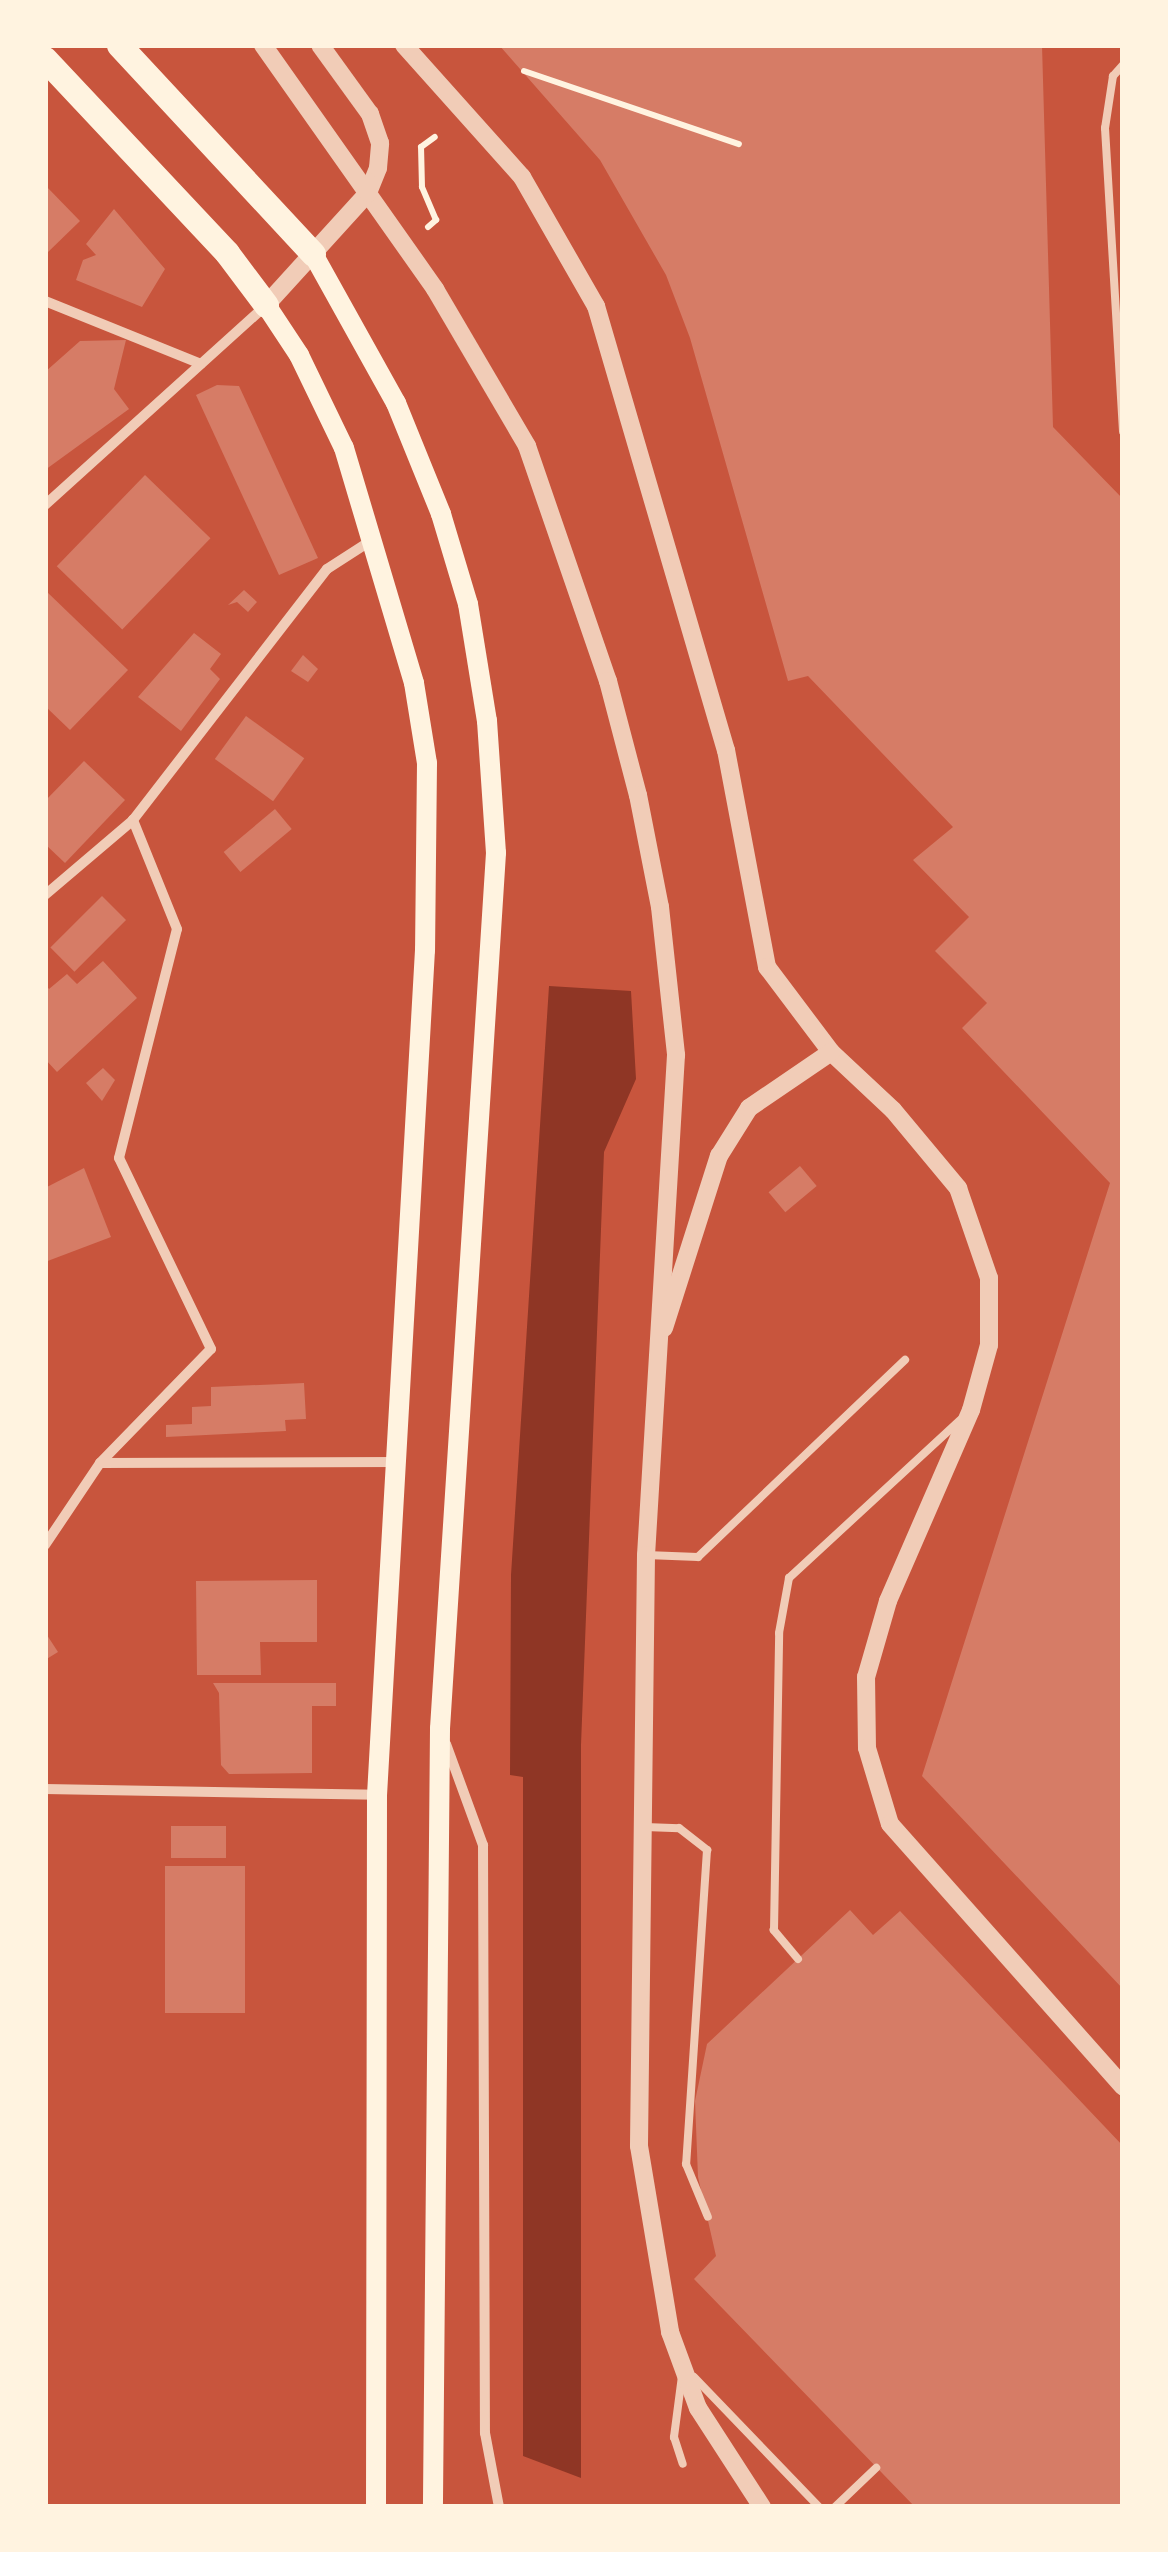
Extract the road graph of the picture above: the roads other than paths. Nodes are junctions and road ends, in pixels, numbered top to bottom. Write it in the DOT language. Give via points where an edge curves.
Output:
graph roads {
  1 [pos="119,45"];
  2 [pos="263,45"];
  3 [pos="320,45"];
  4 [pos="404,45"];
  5 [pos="45,59"];
  6 [pos="1123,65"];
  7 [pos="368,193"];
  8 [pos="313,254"];
  9 [pos="45,301"];
  10 [pos="266,305"];
  11 [pos="201,364"];
  12 [pos="1123,431"];
  13 [pos="45,506"];
  14 [pos="375,538"];
  15 [pos="133,820"];
  16 [pos="45,896"];
  17 [pos="831,1052"];
  18 [pos="658,1347"];
  19 [pos="905,1360"];
  20 [pos="971,1410"];
  21 [pos="396,1462"];
  22 [pos="100,1463"];
  23 [pos="45,1545"];
  24 [pos="646,1555"];
  25 [pos="440,1729"];
  26 [pos="45,1789"];
  27 [pos="377,1794"];
  28 [pos="639,1826"];
  29 [pos="798,1959"];
  30 [pos="1123,2086"];
  31 [pos="708,2217"];
  32 [pos="683,2366"];
  33 [pos="683,2464"];
  34 [pos="876,2468"];
  35 [pos="376,2507"];
  36 [pos="433,2507"];
  37 [pos="498,2507"];
  38 [pos="762,2507"];
  39 [pos="819,2507"];
  40 [pos="835,2507"];
  1 -- 8 [label="main road"];
  2 -- 7 [label="street"];
  3 -- 7 [label="street" via="370,114 380,143"];
  4 -- 17 [label="street" via="522,177 596,306 726,750 755,931 767,967"];
  5 -- 10 [label="main road" via="227,253"];
  6 -- 12 [label="lane" via="1113,76 1105,128"];
  7 -- 8 [label="street"];
  7 -- 18 [label="street" via="527,446 608,681 638,795 660,907 676,1055"];
  8 -- 10 [label="street"];
  8 -- 25 [label="main road" via="396,403 441,514 468,604 487,721 496,853 494,960"];
  9 -- 11 [label="street"];
  10 -- 11 [label="street"];
  10 -- 14 [label="main road" via="299,355 344,448"];
  11 -- 13 [label="street"];
  14 -- 15 [label="street" via="327,569"];
  14 -- 21 [label="main road" via="414,683 427,763 425,950"];
  15 -- 16 [label="street"];
  15 -- 22 [label="street" via="177,929 119,1158 211,1349"];
  17 -- 18 [label="street" via="749,1108 719,1156"];
  17 -- 20 [label="street" via="958,1188 989,1278 990,1345"];
  18 -- 24 [label="street"];
  19 -- 24 [label="lane" via="698,1558"];
  20 -- 29 [label="lane" via="790,1578 779,1633 774,1930"];
  20 -- 30 [label="street" via="888,1601 866,1677 867,1748 890,1824"];
  21 -- 22 [label="street"];
  21 -- 27 [label="main road"];
  22 -- 23 [label="street"];
  24 -- 28 [label="street"];
  25 -- 36 [label="main road"];
  25 -- 37 [label="street" via="482,1844 485,2433"];
  26 -- 27 [label="street"];
  27 -- 35 [label="main road"];
  28 -- 31 [label="lane" via="679,1828 707,1850 686,2164"];
  28 -- 32 [label="street" via="639,2146 649,2232"];
  32 -- 33 [label="lane" via="674,2438"];
  32 -- 38 [label="street" via="698,2408"];
  32 -- 39 [label="lane"];
  34 -- 40 [label="lane"];
}
